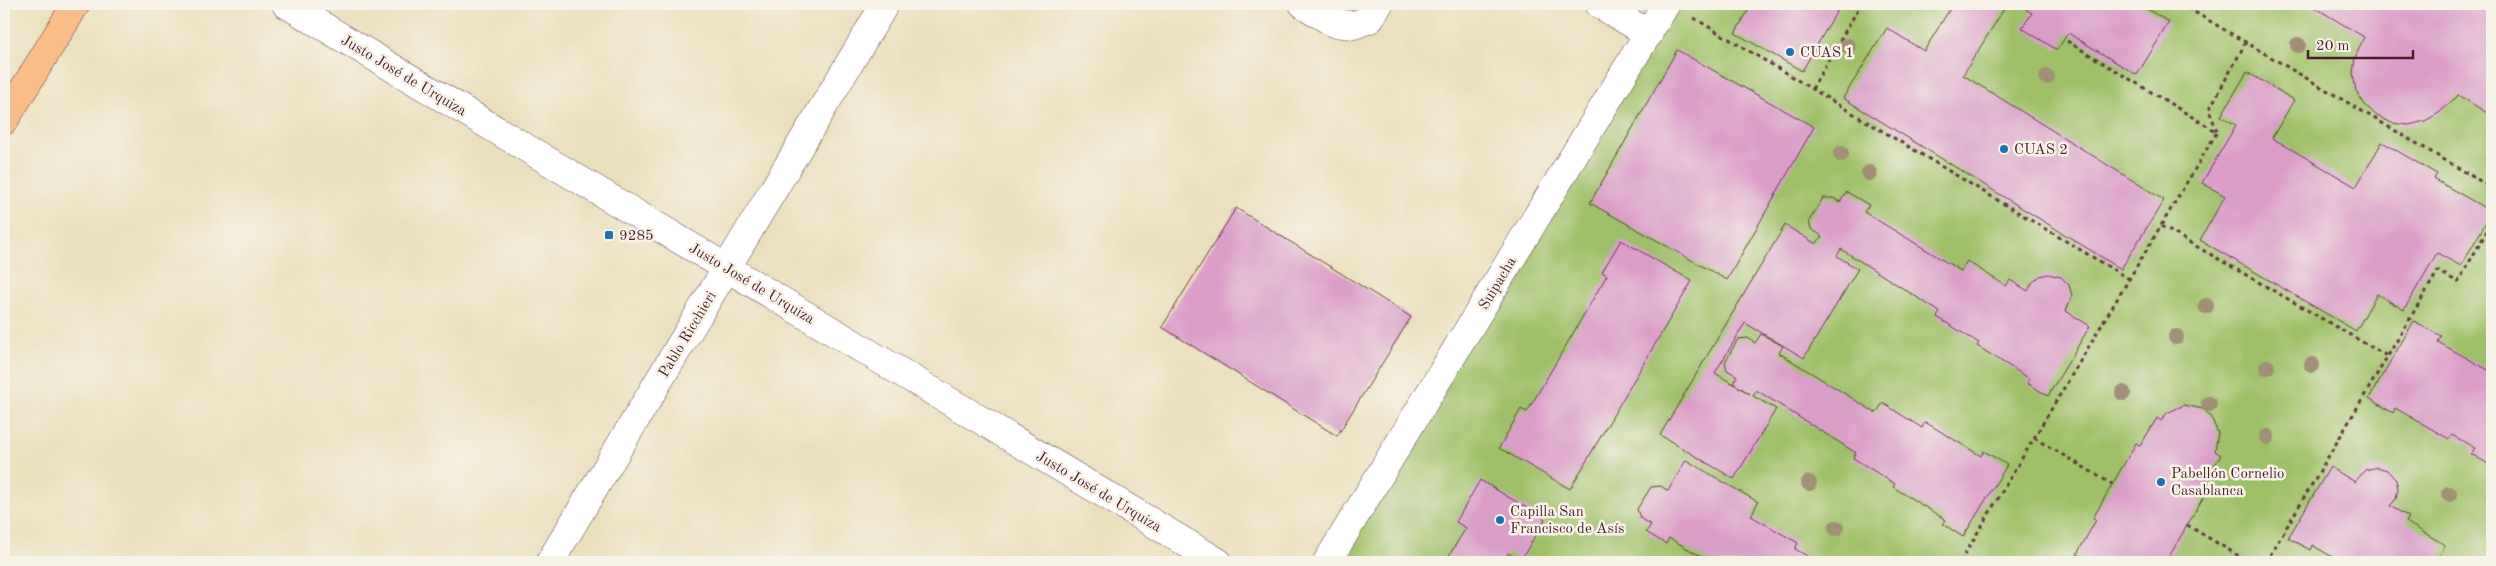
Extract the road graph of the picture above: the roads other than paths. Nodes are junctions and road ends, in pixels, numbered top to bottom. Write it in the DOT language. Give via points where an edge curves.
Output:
graph roads {
  1 [pos="76,4"];
  2 [pos="286,4"];
  3 [pos="885,4"];
  4 [pos="1303,4"];
  5 [pos="1379,4"];
  6 [pos="1599,4"];
  7 [pos="1676,9"];
  8 [pos="1649,34"];
  9 [pos="4,121"];
  10 [pos="726,268"];
  11 [pos="550,562"];
  12 [pos="1218,562"];
  13 [pos="1327,562"];
  1 -- 9 [label="main road"];
  2 -- 10 [label="street, Justo José de Urquiza"];
  3 -- 10 [label="street, Pablo Ricchieri"];
  4 -- 5 [label="street" via="1333,23 1354,25 1370,19"];
  6 -- 8 [label="street"];
  7 -- 8 [label="street, Suipacha"];
  8 -- 13 [label="street, Suipacha"];
  10 -- 11 [label="street, Pablo Ricchieri"];
  10 -- 12 [label="street, Justo José de Urquiza"];
}
